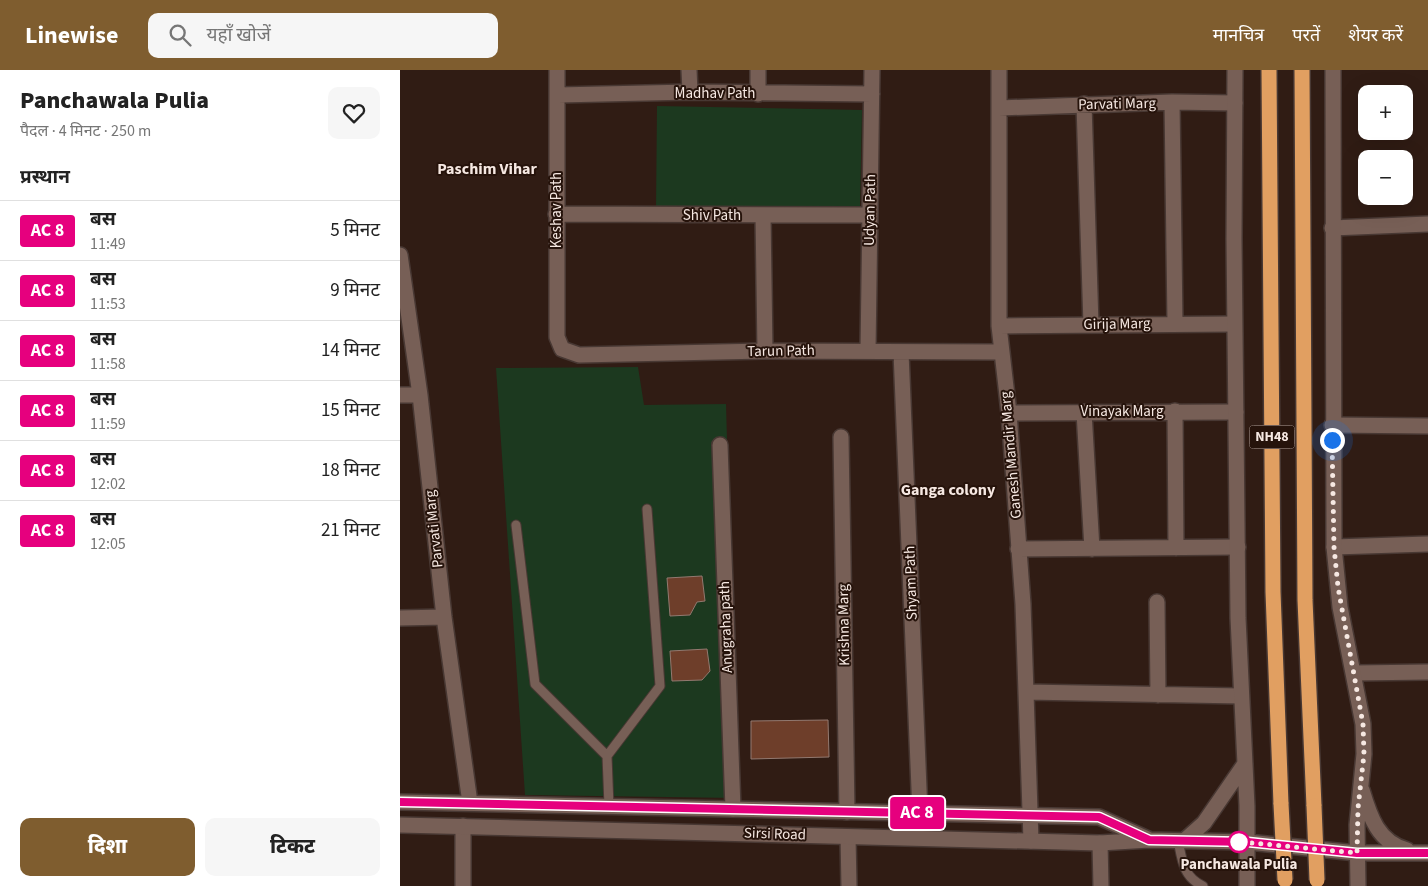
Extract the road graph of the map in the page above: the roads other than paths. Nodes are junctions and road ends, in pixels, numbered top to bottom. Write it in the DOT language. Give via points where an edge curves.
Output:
graph roads {
  1 [pos="558,70"];
  2 [pos="689,70"];
  3 [pos="758,70"];
  4 [pos="872,70"];
  5 [pos="999,70"];
  6 [pos="1235,70"];
  7 [pos="1269,70"];
  8 [pos="1302,70"];
  9 [pos="1333,70"];
  10 [pos="690,92"];
  11 [pos="758,94"];
  12 [pos="872,94"];
  13 [pos="558,95"];
  14 [pos="1172,102"];
  15 [pos="1235,103"];
  16 [pos="1084,104"];
  17 [pos="1000,108"];
  18 [pos="556,214"];
  19 [pos="763,215"];
  20 [pos="869,216"];
  21 [pos="1428,224"];
  22 [pos="1332,228"];
  23 [pos="400,255"];
  24 [pos="1175,323"];
  25 [pos="1234,324"];
  26 [pos="1091,325"];
  27 [pos="999,326"];
  28 [pos="562,349"];
  29 [pos="765,351"];
  30 [pos="868,351"];
  31 [pos="902,352"];
  32 [pos="1001,352"];
  33 [pos="400,395"];
  34 [pos="420,395"];
  35 [pos="1175,411"];
  36 [pos="1084,412"];
  37 [pos="1236,412"];
  38 [pos="1009,413"];
  39 [pos="1332,425"];
  40 [pos="1428,426"];
  41 [pos="841,437"];
  42 [pos="720,445"];
  43 [pos="647,509"];
  44 [pos="516,525"];
  45 [pos="1428,544"];
  46 [pos="1238,547"];
  47 [pos="1334,547"];
  48 [pos="1176,548"];
  49 [pos="1018,549"];
  50 [pos="1092,549"];
  51 [pos="1157,602"];
  52 [pos="444,617"];
  53 [pos="400,618"];
  54 [pos="1428,672"];
  55 [pos="1355,673"];
  56 [pos="1026,692"];
  57 [pos="1158,695"];
  58 [pos="1241,696"];
  59 [pos="607,756"];
  60 [pos="1244,765"];
  61 [pos="1360,781"];
  62 [pos="400,802"];
  63 [pos="470,803"];
  64 [pos="609,806"];
  65 [pos="733,809"];
  66 [pos="847,812"];
  67 [pos="920,813"];
  68 [pos="1030,816"];
  69 [pos="400,825"];
  70 [pos="463,826"];
  71 [pos="848,837"];
  72 [pos="1149,840"];
  73 [pos="1181,840"];
  74 [pos="1031,841"];
  75 [pos="1248,842"];
  76 [pos="1100,843"];
  77 [pos="1357,853"];
  78 [pos="1421,853"];
  79 [pos="1286,883"];
  80 [pos="1317,883"];
  81 [pos="463,886"];
  82 [pos="850,886"];
  83 [pos="1101,886"];
  84 [pos="1203,886"];
  85 [pos="1248,886"];
  86 [pos="1358,886"];
  1 -- 13 [label="street, Keshav Path"];
  2 -- 10 [label="street"];
  3 -- 11 [label="street"];
  4 -- 12 [label="street, Udyan Path"];
  5 -- 17 [label="street, Ganesh Mandir Marg"];
  6 -- 15 [label="street"];
  7 -- 79 [label="highway, NH48, bridge" via="1274,592"];
  8 -- 80 [label="highway, NH48, bridge" via="1305,600"];
  9 -- 22 [label="street"];
  10 -- 11 [label="street, Madhav Path"];
  10 -- 13 [label="street, Madhav Path"];
  11 -- 12 [label="street, Madhav Path"];
  12 -- 20 [label="street, Udyan Path"];
  13 -- 18 [label="street, Keshav Path"];
  14 -- 15 [label="street, Parvati Marg"];
  14 -- 16 [label="street, Parvati Marg"];
  14 -- 24 [label="street"];
  15 -- 25 [label="street"];
  16 -- 17 [label="street, Parvati Marg"];
  16 -- 26 [label="street"];
  17 -- 27 [label="street, Ganesh Mandir Marg"];
  18 -- 19 [label="street, Shiv Path"];
  18 -- 28 [label="street, Keshav Path" via="557,337"];
  19 -- 20 [label="street, Shiv Path"];
  19 -- 29 [label="street"];
  20 -- 30 [label="street, Udyan Path"];
  21 -- 22 [label="street"];
  22 -- 39 [label="street"];
  23 -- 34 [label="street, Parvati Marg"];
  24 -- 25 [label="street, Girija Marg"];
  24 -- 26 [label="street, Girija Marg"];
  25 -- 37 [label="street"];
  26 -- 27 [label="street, Girija Marg"];
  27 -- 32 [label="street, Ganesh Mandir Marg"];
  28 -- 29 [label="street, Tarun Path" via="579,355"];
  29 -- 30 [label="street, Tarun Path"];
  30 -- 31 [label="street, Tarun Path"];
  31 -- 32 [label="street, Tarun Path"];
  31 -- 67 [label="street, Shyam Path"];
  32 -- 38 [label="street, Ganesh Mandir Marg"];
  33 -- 34 [label="street"];
  34 -- 52 [label="street, Parvati Marg"];
  35 -- 36 [label="street, Vinayak Marg"];
  35 -- 37 [label="street, Vinayak Marg"];
  35 -- 48 [label="street"];
  36 -- 38 [label="street, Vinayak Marg"];
  36 -- 50 [label="street"];
  37 -- 46 [label="street"];
  38 -- 49 [label="street, Ganesh Mandir Marg"];
  39 -- 40 [label="street"];
  39 -- 47 [label="street"];
  41 -- 66 [label="street, Krishna Marg"];
  42 -- 65 [label="street, Anugraha path"];
  43 -- 59 [label="lane" via="660,686"];
  44 -- 59 [label="lane" via="536,684"];
  45 -- 47 [label="street"];
  46 -- 48 [label="street"];
  46 -- 58 [label="street"];
  47 -- 55 [label="street" via="1340,606"];
  48 -- 50 [label="street"];
  49 -- 50 [label="street"];
  49 -- 56 [label="street, Ganesh Mandir Marg"];
  51 -- 57 [label="street"];
  52 -- 53 [label="street"];
  52 -- 63 [label="street, Parvati Marg"];
  54 -- 55 [label="street"];
  55 -- 61 [label="street" via="1363,724 1364,754"];
  56 -- 57 [label="street"];
  56 -- 68 [label="street, Ganesh Mandir Marg"];
  57 -- 58 [label="street"];
  58 -- 60 [label="street"];
  59 -- 64 [label="lane"];
  60 -- 73 [label="street" via="1204,823"];
  60 -- 75 [label="street"];
  61 -- 77 [label="street"];
  61 -- 78 [label="street" via="1376,827 1385,839 1398,848"];
  62 -- 63 [label="street, Sirsi Road"];
  63 -- 64 [label="street, Sirsi Road"];
  64 -- 65 [label="street, Sirsi Road"];
  65 -- 66 [label="street, Sirsi Road"];
  66 -- 67 [label="street, Sirsi Road"];
  67 -- 68 [label="street, Sirsi Road"];
  68 -- 72 [label="street, Sirsi Road" via="1099,817"];
  68 -- 74 [label="street, Ganesh Mandir Marg"];
  69 -- 70 [label="street, Sirsi Road"];
  70 -- 71 [label="street, Sirsi Road"];
  70 -- 81 [label="street"];
  71 -- 74 [label="street, Sirsi Road"];
  71 -- 82 [label="street"];
  72 -- 73 [label="street, Sirsi Road"];
  72 -- 76 [label="street, Sirsi Road"];
  73 -- 75 [label="street, Sirsi Road"];
  73 -- 84 [label="lane" via="1188,875"];
  74 -- 76 [label="street, Sirsi Road"];
  75 -- 77 [label="street, Sirsi Road"];
  75 -- 85 [label="street"];
  76 -- 83 [label="street"];
  77 -- 78 [label="street, Sirsi Road"];
  77 -- 86 [label="street"];
}
